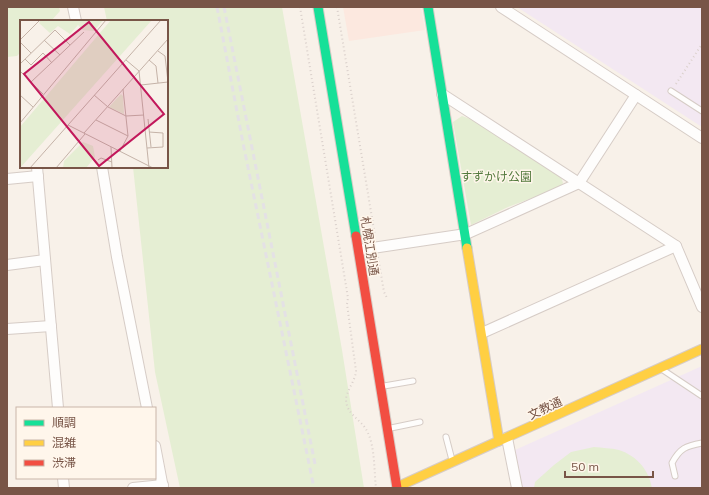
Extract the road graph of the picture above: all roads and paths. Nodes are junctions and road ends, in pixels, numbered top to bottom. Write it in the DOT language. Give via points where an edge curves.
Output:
graph roads {
  1 [pos="73,7"];
  2 [pos="300,7"];
  3 [pos="318,7"];
  4 [pos="337,7"];
  5 [pos="428,7"];
  6 [pos="501,7"];
  7 [pos="76,20"];
  8 [pos="702,44"];
  9 [pos="671,91"];
  10 [pos="442,94"];
  11 [pos="636,95"];
  12 [pos="702,111"];
  13 [pos="702,138"];
  14 [pos="102,168"];
  15 [pos="38,172"];
  16 [pos="7,179"];
  17 [pos="579,183"];
  18 [pos="466,234"];
  19 [pos="676,246"];
  20 [pos="376,248"];
  21 [pos="358,250"];
  22 [pos="45,260"];
  23 [pos="7,265"];
  24 [pos="387,298"];
  25 [pos="702,308"];
  26 [pos="51,326"];
  27 [pos="7,329"];
  28 [pos="482,333"];
  29 [pos="702,349"];
  30 [pos="660,368"];
  31 [pos="413,381"];
  32 [pos="381,386"];
  33 [pos="702,396"];
  34 [pos="58,407"];
  35 [pos="147,407"];
  36 [pos="420,422"];
  37 [pos="388,429"];
  38 [pos="446,437"];
  39 [pos="503,439"];
  40 [pos="702,443"];
  41 [pos="156,451"];
  42 [pos="452,463"];
  43 [pos="674,476"];
  44 [pos="163,486"];
  45 [pos="132,488"];
  46 [pos="376,488"];
  47 [pos="397,488"];
  48 [pos="517,488"];
  1 -- 7 [label="street"];
  2 -- 46 [label="path" via="348,298 356,371 346,401 350,412 363,425 370,438"];
  3 -- 21 [label="main road, 札幌江別通"];
  4 -- 20 [label="path"];
  5 -- 10 [label="main road"];
  6 -- 11 [label="street"];
  8 -- 9 [label="path"];
  9 -- 12 [label="lane"];
  10 -- 17 [label="street"];
  10 -- 18 [label="main road"];
  11 -- 13 [label="street"];
  11 -- 17 [label="street"];
  14 -- 35 [label="street"];
  15 -- 16 [label="street"];
  15 -- 22 [label="street"];
  17 -- 18 [label="street"];
  17 -- 19 [label="street"];
  18 -- 20 [label="street"];
  18 -- 28 [label="main road"];
  19 -- 25 [label="street"];
  19 -- 28 [label="street"];
  20 -- 21 [label="street"];
  20 -- 24 [label="path"];
  21 -- 32 [label="main road, 札幌江別通"];
  22 -- 23 [label="street"];
  22 -- 26 [label="street"];
  26 -- 27 [label="street"];
  26 -- 34 [label="street"];
  28 -- 39 [label="main road" via="489,387"];
  29 -- 30 [label="main road, 文教通"];
  30 -- 33 [label="lane"];
  30 -- 39 [label="main road, 文教通"];
  31 -- 32 [label="lane"];
  32 -- 37 [label="main road, 札幌江別通"];
  36 -- 37 [label="lane"];
  37 -- 47 [label="main road, 札幌江別通"];
  38 -- 42 [label="lane"];
  39 -- 42 [label="main road, 文教通"];
  39 -- 48 [label="street"];
  40 -- 43 [label="lane" via="686,446 678,452 672,462"];
  41 -- 44 [label="street"];
  42 -- 47 [label="main road, 文教通"];
  44 -- 45 [label="street"];
}
